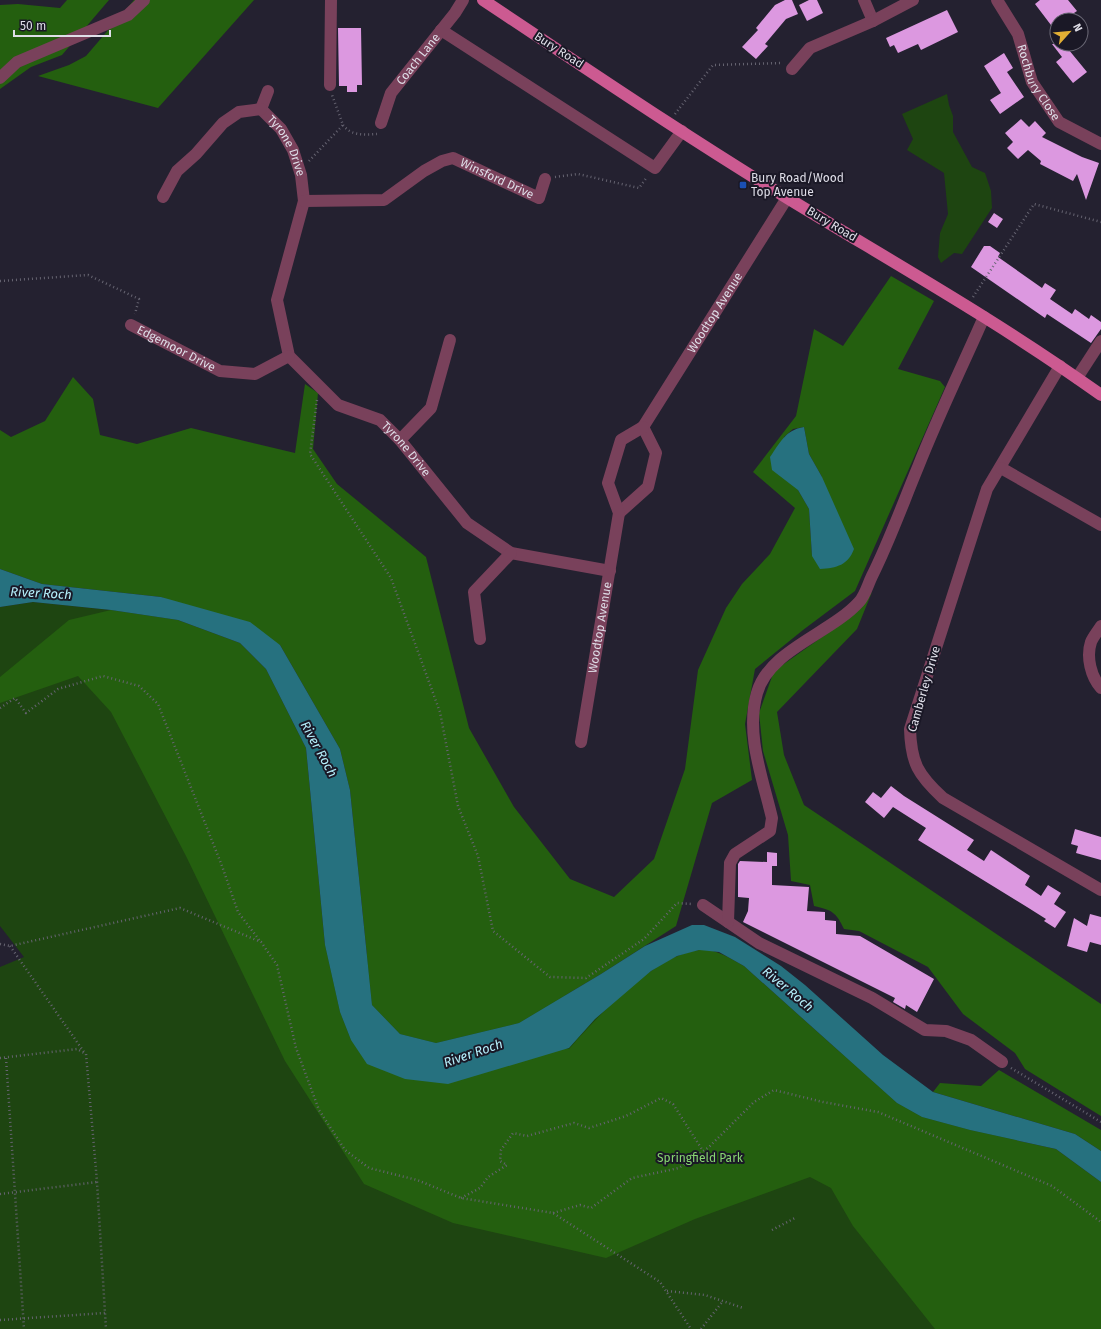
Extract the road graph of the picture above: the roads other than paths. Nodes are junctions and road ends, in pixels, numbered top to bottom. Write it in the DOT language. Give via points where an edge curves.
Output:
graph roads {
  1 [pos="144,0"];
  2 [pos="331,0"];
  3 [pos="463,0"];
  4 [pos="483,0"];
  5 [pos="864,0"];
  6 [pos="913,0"];
  7 [pos="997,0"];
  8 [pos="873,21"];
  9 [pos="441,30"];
  10 [pos="795,66"];
  11 [pos="0,78"];
  12 [pos="330,85"];
  13 [pos="268,91"];
  14 [pos="261,109"];
  15 [pos="381,123"];
  16 [pos="682,131"];
  17 [pos="1101,144"];
  18 [pos="546,179"];
  19 [pos="163,197"];
  20 [pos="787,198"];
  21 [pos="304,201"];
  22 [pos="984,317"];
  23 [pos="131,325"];
  24 [pos="450,340"];
  25 [pos="1101,341"];
  26 [pos="289,356"];
  27 [pos="1060,366"];
  28 [pos="1077,378"];
  29 [pos="1101,395"];
  30 [pos="643,428"];
  31 [pos="400,440"];
  32 [pos="1001,468"];
  33 [pos="619,513"];
  34 [pos="1101,525"];
  35 [pos="512,553"];
  36 [pos="610,571"];
  37 [pos="1101,626"];
  38 [pos="480,639"];
  39 [pos="1101,688"];
  40 [pos="581,742"];
  41 [pos="1101,890"];
  42 [pos="703,905"];
  43 [pos="728,922"];
  44 [pos="1002,1062"];
  1 -- 11 [label="street" via="128,15 17,62"];
  2 -- 12 [label="street"];
  3 -- 9 [label="street, Coach Lane"];
  4 -- 16 [label="main road, Bury Road"];
  5 -- 8 [label="street"];
  6 -- 8 [label="street"];
  7 -- 17 [label="street, Rochbury Close" via="1018,34 1032,82 1059,122"];
  8 -- 10 [label="street" via="810,48"];
  9 -- 15 [label="street, Coach Lane" via="391,93"];
  9 -- 16 [label="street" via="655,168"];
  13 -- 14 [label="street, Tyrone Drive"];
  14 -- 19 [label="street, Tyrone Drive" via="239,112 223,124 177,171"];
  14 -- 21 [label="street, Tyrone Drive" via="281,129 294,150"];
  16 -- 20 [label="main road, Bury Road"];
  18 -- 21 [label="street, Winsford Drive" via="540,198 452,158 424,171 384,200"];
  20 -- 22 [label="main road, Bury Road"];
  20 -- 30 [label="street, Woodtop Avenue"];
  21 -- 26 [label="street, Tyrone Drive" via="277,300"];
  22 -- 27 [label="main road, Bury Road"];
  22 -- 43 [label="street" via="860,602 779,660 765,675 757,693 753,715 754,741 772,818 770,831 735,854 730,864"];
  23 -- 26 [label="street, Edgemoor Drive" via="220,371 255,374"];
  24 -- 31 [label="street" via="431,408"];
  25 -- 28 [label="street"];
  26 -- 31 [label="street, Tyrone Drive" via="338,405 380,420"];
  27 -- 28 [label="main road, Bury Road"];
  27 -- 32 [label="street, Camberley Drive"];
  28 -- 29 [label="main road, Bury Road"];
  30 -- 33 [label="street, Woodtop Avenue" via="621,440 608,483"];
  30 -- 33 [label="street" via="656,453 648,487"];
  31 -- 35 [label="street, Tyrone Drive" via="467,523"];
  32 -- 34 [label="street"];
  32 -- 41 [label="street, Camberley Drive" via="987,489 910,728 910,748 915,766 925,782 943,798"];
  33 -- 36 [label="street, Woodtop Avenue"];
  35 -- 36 [label="street, Tyrone Drive"];
  35 -- 38 [label="street" via="474,592"];
  36 -- 40 [label="street, Woodtop Avenue"];
  37 -- 39 [label="street" via="1091,642 1090,660 1093,675"];
  42 -- 43 [label="street"];
  43 -- 44 [label="street" via="759,943 872,998 925,1030 946,1031 972,1040"];
}
